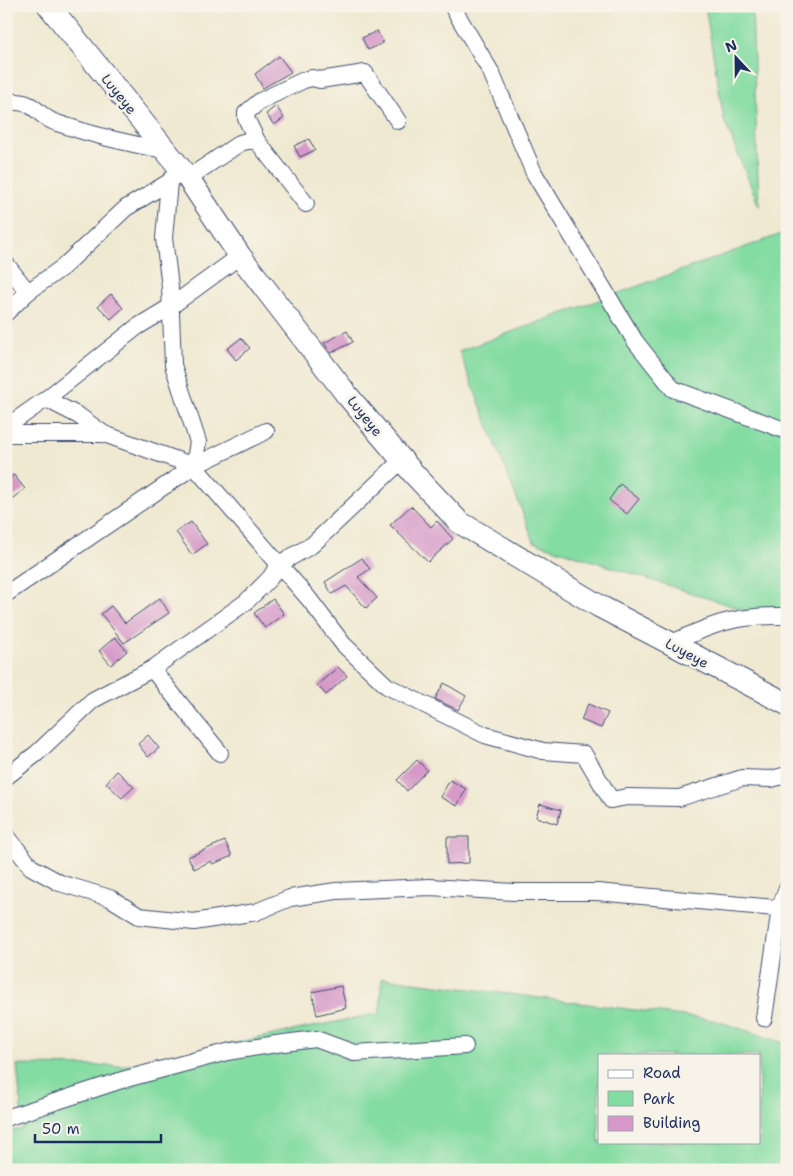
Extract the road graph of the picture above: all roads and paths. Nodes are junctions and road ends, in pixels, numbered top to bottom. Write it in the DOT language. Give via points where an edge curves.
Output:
graph roads {
  1 [pos="50,6"];
  2 [pos="452,6"];
  3 [pos="6,102"];
  4 [pos="398,122"];
  5 [pos="256,141"];
  6 [pos="165,150"];
  7 [pos="179,176"];
  8 [pos="306,204"];
  9 [pos="240,256"];
  10 [pos="6,264"];
  11 [pos="28,292"];
  12 [pos="170,307"];
  13 [pos="6,314"];
  14 [pos="46,399"];
  15 [pos="6,427"];
  16 [pos="266,431"];
  17 [pos="787,431"];
  18 [pos="6,434"];
  19 [pos="104,434"];
  20 [pos="402,460"];
  21 [pos="194,466"];
  22 [pos="279,564"];
  23 [pos="6,594"];
  24 [pos="787,616"];
  25 [pos="670,644"];
  26 [pos="152,669"];
  27 [pos="787,704"];
  28 [pos="220,753"];
  29 [pos="787,774"];
  30 [pos="6,777"];
  31 [pos="6,835"];
  32 [pos="787,888"];
  33 [pos="783,909"];
  34 [pos="764,1018"];
  35 [pos="465,1046"];
  36 [pos="6,1118"];
  1 -- 6 [label="street, Luyeye"];
  2 -- 17 [label="street" via="491,72 534,173 635,341 673,389"];
  3 -- 6 [label="street" via="24,102 34,106 54,123"];
  4 -- 5 [label="street" via="365,73 320,80 312,78 260,101 246,112"];
  5 -- 7 [label="street" via="240,143"];
  5 -- 8 [label="street"];
  6 -- 7 [label="street, Luyeye"];
  7 -- 9 [label="street, Luyeye"];
  7 -- 11 [label="street" via="126,208 63,267"];
  7 -- 12 [label="street" via="164,238"];
  9 -- 12 [label="street"];
  9 -- 20 [label="street, Luyeye"];
  10 -- 11 [label="street"];
  11 -- 13 [label="street"];
  12 -- 14 [label="street" via="137,327"];
  12 -- 21 [label="street" via="173,365 198,442"];
  14 -- 15 [label="street"];
  14 -- 19 [label="street"];
  16 -- 21 [label="street"];
  18 -- 19 [label="street"];
  19 -- 21 [label="street"];
  20 -- 22 [label="street" via="312,545"];
  20 -- 25 [label="street, Luyeye" via="459,522 599,606"];
  21 -- 22 [label="street"];
  21 -- 23 [label="street"];
  22 -- 26 [label="street" via="246,602"];
  22 -- 29 [label="street" via="343,644 388,686 485,735 543,751 584,754 611,800 626,797 678,798 742,778 771,778"];
  24 -- 25 [label="street" via="732,618 711,624"];
  25 -- 27 [label="street, Luyeye"];
  26 -- 28 [label="street"];
  26 -- 30 [label="street" via="93,700 36,754"];
  31 -- 33 [label="street" via="31,867 60,883 110,898 139,916 194,922 256,912 290,898 336,891 430,887 598,892"];
  32 -- 33 [label="street"];
  33 -- 34 [label="street"];
  35 -- 36 [label="street" via="354,1053 316,1039 276,1044 227,1052 122,1080"];
}
